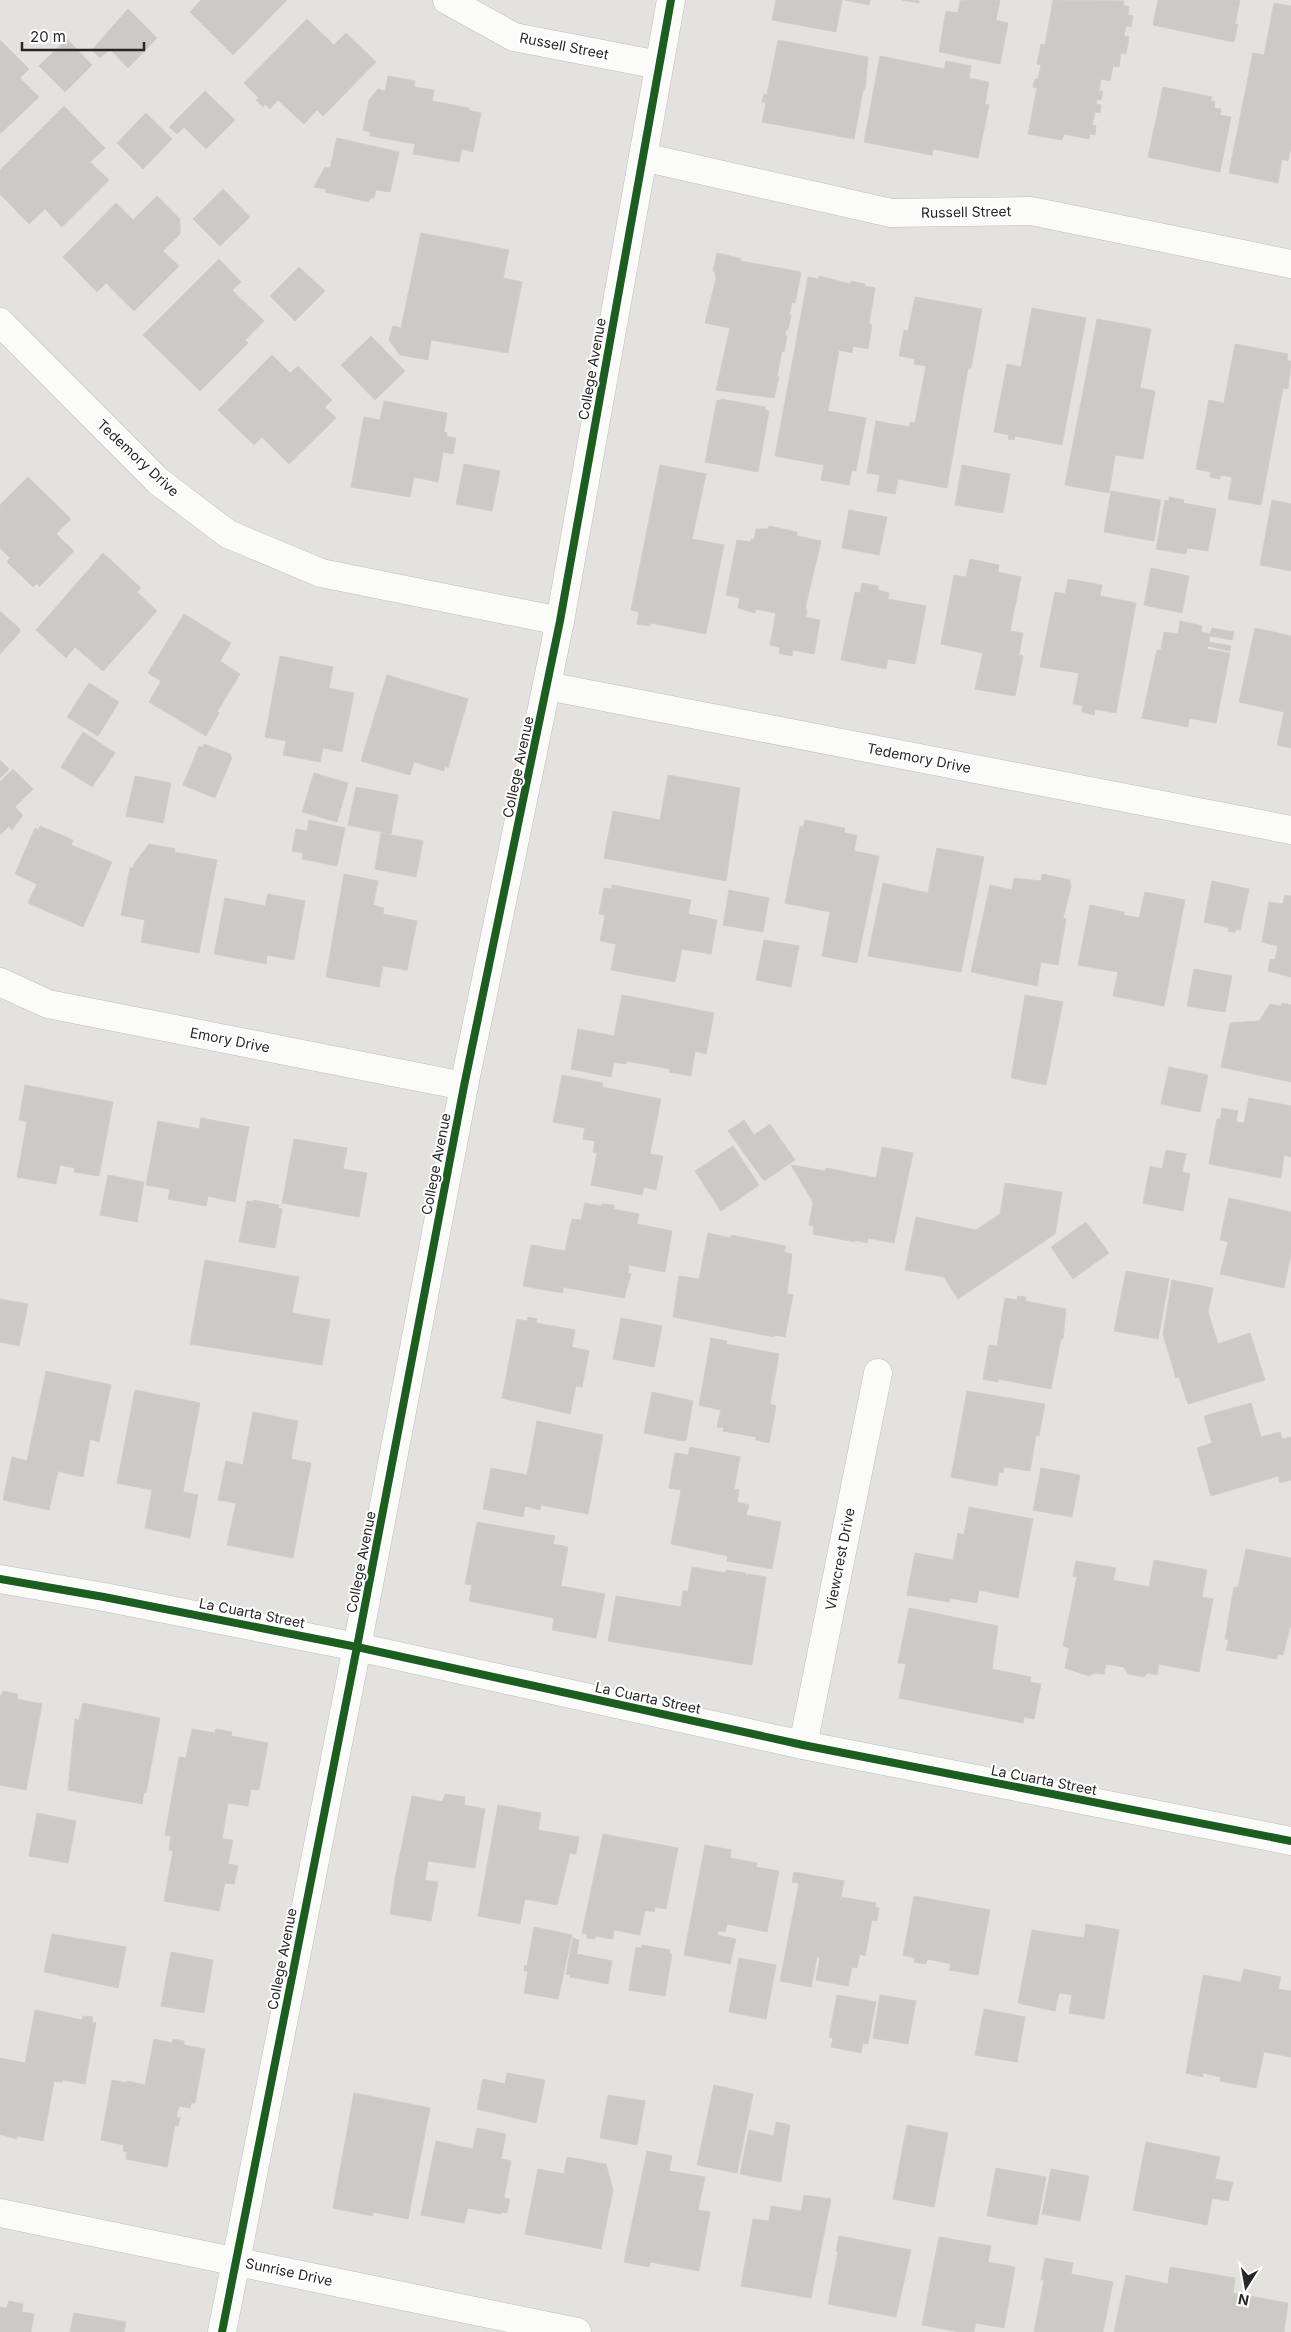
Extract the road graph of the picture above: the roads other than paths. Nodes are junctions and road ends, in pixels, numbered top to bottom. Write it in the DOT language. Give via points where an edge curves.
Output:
graph roads {
  1 [pos="447,0"];
  2 [pos="672,0"];
  3 [pos="659,65"];
  4 [pos="642,158"];
  5 [pos="1291,264"];
  6 [pos="0,322"];
  7 [pos="560,621"];
  8 [pos="547,686"];
  9 [pos="1291,830"];
  10 [pos="0,982"];
  11 [pos="464,1086"];
  12 [pos="878,1373"];
  13 [pos="0,1579"];
  14 [pos="357,1647"];
  15 [pos="803,1745"];
  16 [pos="1291,1841"];
  17 [pos="0,2214"];
  18 [pos="235,2261"];
  19 [pos="222,2332"];
  20 [pos="577,2332"];
  1 -- 3 [label="street, Russell Street" via="514,36"];
  2 -- 3 [label="street, College Avenue"];
  3 -- 4 [label="street, College Avenue"];
  4 -- 5 [label="street, Russell Street" via="891,214 1031,212"];
  4 -- 7 [label="street, College Avenue"];
  6 -- 7 [label="street, Tedemory Drive" via="158,481 228,534 321,573"];
  7 -- 8 [label="street, College Avenue"];
  8 -- 9 [label="street, Tedemory Drive"];
  8 -- 11 [label="street, College Avenue"];
  10 -- 11 [label="street, Emory Drive" via="48,1004"];
  11 -- 14 [label="street, College Avenue"];
  12 -- 15 [label="street, Viewcrest Drive"];
  13 -- 14 [label="street, La Cuarta Street"];
  14 -- 15 [label="street, La Cuarta Street"];
  14 -- 18 [label="street, College Avenue"];
  15 -- 16 [label="street, La Cuarta Street"];
  17 -- 18 [label="street, Sunrise Drive"];
  18 -- 19 [label="street, College Avenue"];
  18 -- 20 [label="street, Sunrise Drive"];
}
